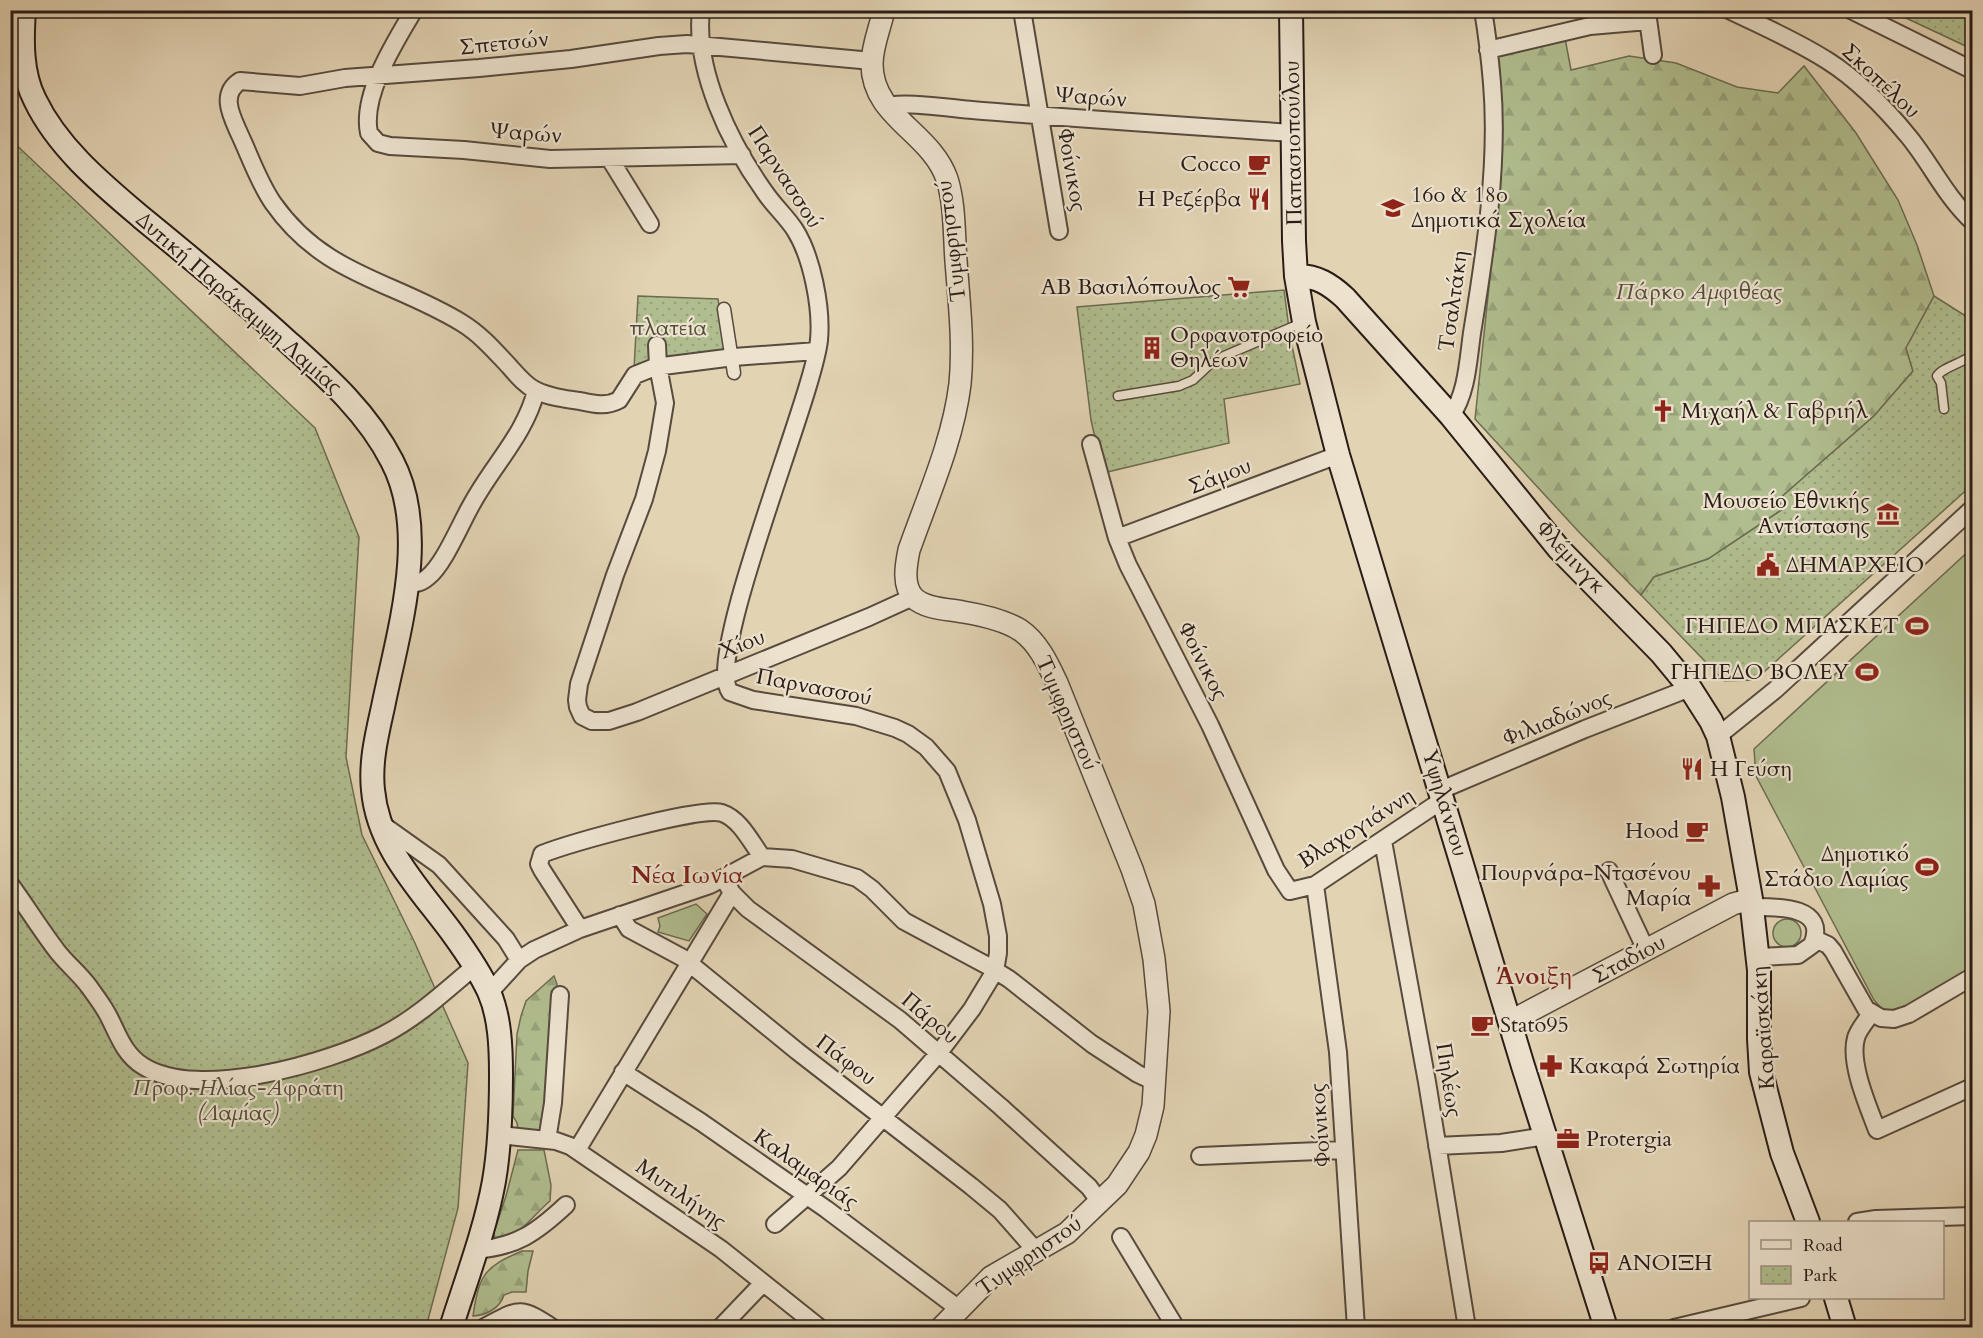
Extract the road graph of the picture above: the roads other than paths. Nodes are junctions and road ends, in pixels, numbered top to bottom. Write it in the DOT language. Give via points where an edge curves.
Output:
graph roads {
  1 [pos="24,10"];
  2 [pos="414,10"];
  3 [pos="701,10"];
  4 [pos="884,10"];
  5 [pos="1022,10"];
  6 [pos="1292,10"];
  7 [pos="1483,10"];
  8 [pos="1729,10"];
  9 [pos="1851,10"];
  10 [pos="1647,16"];
  11 [pos="700,45"];
  12 [pos="1488,50"];
  13 [pos="1653,55"];
  14 [pos="872,61"];
  15 [pos="1972,70"];
  16 [pos="378,76"];
  17 [pos="890,111"];
  18 [pos="1040,116"];
  19 [pos="1293,133"];
  20 [pos="742,155"];
  21 [pos="610,159"];
  22 [pos="1972,221"];
  23 [pos="650,224"];
  24 [pos="1059,231"];
  25 [pos="1296,276"];
  26 [pos="724,309"];
  27 [pos="1304,322"];
  28 [pos="657,345"];
  29 [pos="817,351"];
  30 [pos="1972,355"];
  31 [pos="733,365"];
  32 [pos="658,366"];
  33 [pos="536,391"];
  34 [pos="1118,396"];
  35 [pos="1944,409"];
  36 [pos="1451,416"];
  37 [pos="1091,444"];
  38 [pos="1338,455"];
  39 [pos="1972,510"];
  40 [pos="1117,538"];
  41 [pos="407,583"];
  42 [pos="913,597"];
  43 [pos="725,675"];
  44 [pos="1690,688"];
  45 [pos="1718,736"];
  46 [pos="1442,795"];
  47 [pos="379,822"];
  48 [pos="1383,841"];
  49 [pos="762,857"];
  50 [pos="1609,871"];
  51 [pos="10,884"];
  52 [pos="1315,885"];
  53 [pos="728,886"];
  54 [pos="1290,891"];
  55 [pos="1752,903"];
  56 [pos="620,915"];
  57 [pos="580,929"];
  58 [pos="1815,939"];
  59 [pos="1646,950"];
  60 [pos="1758,957"];
  61 [pos="519,960"];
  62 [pos="690,964"];
  63 [pos="474,967"];
  64 [pos="995,971"];
  65 [pos="1972,979"];
  66 [pos="489,993"];
  67 [pos="560,995"];
  68 [pos="1871,1014"];
  69 [pos="1509,1022"];
  70 [pos="938,1054"];
  71 [pos="623,1072"];
  72 [pos="1155,1082"];
  73 [pos="1972,1087"];
  74 [pos="882,1116"];
  75 [pos="500,1135"];
  76 [pos="1546,1136"];
  77 [pos="547,1140"];
  78 [pos="1437,1146"];
  79 [pos="577,1150"];
  80 [pos="1344,1150"];
  81 [pos="1200,1156"];
  82 [pos="807,1197"];
  83 [pos="1100,1202"];
  84 [pos="566,1205"];
  85 [pos="1972,1216"];
  86 [pos="1808,1221"];
  87 [pos="1863,1221"];
  88 [pos="775,1224"];
  89 [pos="1121,1237"];
  90 [pos="475,1250"];
  91 [pos="1037,1252"];
  92 [pos="763,1283"];
  93 [pos="1798,1299"];
  94 [pos="1836,1299"];
  95 [pos="959,1309"];
  96 [pos="1704,1324"];
  97 [pos="451,1328"];
  98 [pos="483,1328"];
  99 [pos="553,1328"];
  100 [pos="720,1328"];
  101 [pos="820,1328"];
  102 [pos="941,1328"];
  103 [pos="1176,1328"];
  104 [pos="1356,1328"];
  105 [pos="1467,1328"];
  106 [pos="1606,1328"];
  107 [pos="1674,1328"];
  108 [pos="1845,1328"];
  1 -- 41 [label="main road, Δυτική Παράκαμψη Λαμίας" via="22,42 28,81 35,100 69,149 117,197 316,367 373,430 393,462 405,500 410,542"];
  2 -- 16 [label="street, Ψαρών"];
  3 -- 11 [label="street, Παρνασσού"];
  4 -- 14 [label="street, Τυμφρηστού"];
  5 -- 18 [label="street, Φοίνικος"];
  6 -- 19 [label="main road, Παπασιοπούλου"];
  7 -- 12 [label="street, Τσαλτάκη"];
  8 -- 22 [label="street, Σκοπέλου" via="1828,61 1853,80 1909,137"];
  9 -- 15 [label="street"];
  10 -- 12 [label="street" via="1580,27"];
  10 -- 13 [label="street"];
  11 -- 14 [label="street, Σπετσών"];
  11 -- 16 [label="street, Σπετσών"];
  11 -- 20 [label="street, Παρνασσού" via="719,108"];
  12 -- 36 [label="street, Τσαλτάκη" via="1492,84 1490,189 1463,388"];
  14 -- 17 [label="street, Τυμφρηστού" via="874,81"];
  16 -- 21 [label="street, Ψαρών" via="368,124 371,136 383,144 550,159"];
  16 -- 33 [label="street, Σπετσών" via="300,86 240,81 232,88 228,105 264,188 301,237 351,271 464,324"];
  17 -- 18 [label="street, Ψαρών" via="891,104"];
  17 -- 42 [label="street, Τυμφρηστού" via="931,150 948,182 961,337 953,418 906,565"];
  18 -- 19 [label="street, Ψαρών"];
  18 -- 24 [label="street, Φοίνικος"];
  19 -- 25 [label="main road, Παπασιοπούλου"];
  20 -- 21 [label="street, Ψαρών"];
  20 -- 29 [label="street, Παρνασσού" via="804,248 818,317"];
  21 -- 23 [label="street"];
  25 -- 27 [label="main road, Υψηλάντου"];
  25 -- 36 [label="main road, Φλέμινγκ" via="1316,278 1336,290"];
  26 -- 31 [label="street"];
  27 -- 34 [label="lane" via="1224,356 1179,386"];
  27 -- 38 [label="main road, Υψηλάντου"];
  28 -- 32 [label="street"];
  29 -- 31 [label="street"];
  29 -- 43 [label="street, Παρνασσού" via="756,545 729,645"];
  30 -- 35 [label="lane" via="1937,376"];
  31 -- 32 [label="street"];
  32 -- 33 [label="street" via="638,373 622,398 612,404"];
  32 -- 43 [label="street, Χίου" via="665,403 657,451 579,684 578,707 586,719 598,722 621,718"];
  33 -- 41 [label="street" via="521,429 473,501 438,565 422,582"];
  36 -- 44 [label="main road, Φλέμινγκ" via="1559,549"];
  37 -- 40 [label="street, Φοίνικος"];
  38 -- 40 [label="street, Σάμου"];
  38 -- 46 [label="main road, Υψηλάντου"];
  39 -- 45 [label="street" via="1775,690"];
  40 -- 54 [label="street, Φοίνικος" via="1210,725 1276,870"];
  41 -- 47 [label="main road, Δυτική Παράκαμψη Λαμίας" via="373,762"];
  42 -- 43 [label="street, Χίου"];
  42 -- 72 [label="street, Τυμφρηστού" via="931,606 975,614 1020,630 1034,643 1050,669 1144,904 1158,994"];
  43 -- 64 [label="street, Παρνασσού" via="728,688 738,696 879,722 908,734 938,759 954,786 980,860 998,936"];
  44 -- 45 [label="main road, Φλέμινγκ"];
  44 -- 46 [label="street, Φιλιαδώνος"];
  45 -- 55 [label="main road, Φλέμινγκ"];
  46 -- 48 [label="street, Βλαχογιάννη"];
  46 -- 69 [label="main road, Υψηλάντου"];
  47 -- 61 [label="street" via="439,866 506,939"];
  47 -- 63 [label="main road, Δυτική Παράκαμψη Λαμίας" via="399,862"];
  48 -- 52 [label="street, Βλαχογιάννη"];
  48 -- 78 [label="street, Πηλέως"];
  49 -- 53 [label="street"];
  49 -- 57 [label="street" via="733,819 714,811 685,815 542,854 542,870"];
  49 -- 64 [label="street" via="792,858 857,878 904,921"];
  50 -- 59 [label="street"];
  51 -- 63 [label="street" via="110,1017 128,1053 143,1066 166,1076 226,1080 266,1074 354,1049 413,1017"];
  52 -- 54 [label="street, Βλαχογιάννη"];
  52 -- 80 [label="street, Φοίνικος" via="1338,1052"];
  53 -- 56 [label="street" via="694,891"];
  53 -- 62 [label="street"];
  53 -- 70 [label="street, Πάρου" via="748,909 900,1020"];
  55 -- 58 [label="street" via="1798,910 1813,924"];
  55 -- 59 [label="street, Σταδίου" via="1733,904"];
  55 -- 60 [label="main road, Καραϊσκάκη"];
  56 -- 57 [label="street"];
  56 -- 62 [label="street, Πάφου" via="629,929"];
  57 -- 61 [label="street"];
  58 -- 60 [label="street" via="1798,955"];
  58 -- 68 [label="street" via="1828,945 1842,963"];
  59 -- 69 [label="street, Σταδίου"];
  60 -- 86 [label="main road, Καραϊσκάκη" via="1761,1072 1782,1153"];
  61 -- 66 [label="street"];
  62 -- 71 [label="street"];
  62 -- 74 [label="street, Πάφου"];
  63 -- 66 [label="main road, Δυτική Παράκαμψη Λαμίας"];
  64 -- 70 [label="street, Παρνασσού"];
  64 -- 72 [label="street" via="1092,1044"];
  65 -- 68 [label="street" via="1909,1014 1886,1019"];
  66 -- 75 [label="main road, Δυτική Παράκαμψη Λαμίας" via="501,1055"];
  67 -- 77 [label="street"];
  68 -- 73 [label="street" via="1856,1036 1855,1047 1877,1130"];
  69 -- 76 [label="main road, Υψηλάντου"];
  70 -- 74 [label="street, Παρνασσού"];
  70 -- 83 [label="street, Πάρου" via="1089,1187"];
  71 -- 79 [label="street"];
  71 -- 82 [label="street, Καλαμαριάς"];
  72 -- 83 [label="street, Τυμφρηστού" via="1150,1121 1139,1152"];
  74 -- 82 [label="street, Παρνασσού" via="839,1168"];
  74 -- 91 [label="street, Πάφου" via="1000,1210"];
  75 -- 77 [label="street, Μυτιλήνης"];
  75 -- 90 [label="main road, Δυτική Παράκαμψη Λαμίας" via="489,1201"];
  76 -- 78 [label="street"];
  76 -- 106 [label="main road, Υψηλάντου"];
  77 -- 79 [label="street, Μυτιλήνης"];
  78 -- 105 [label="street, Πηλέως"];
  79 -- 92 [label="street, Μυτιλήνης"];
  80 -- 81 [label="street"];
  80 -- 104 [label="street, Φοίνικος"];
  82 -- 88 [label="street, Παρνασσού"];
  82 -- 95 [label="street, Καλαμαριάς"];
  83 -- 91 [label="street, Τυμφρηστού" via="1067,1233"];
  84 -- 90 [label="street" via="532,1235 511,1244"];
  85 -- 87 [label="street"];
  89 -- 103 [label="street"];
  90 -- 97 [label="main road, Δυτική Παράκαμψη Λαμίας"];
  91 -- 95 [label="street, Τυμφρηστού" via="991,1277"];
  92 -- 100 [label="street"];
  92 -- 101 [label="street, Μυτιλήνης"];
  93 -- 96 [label="street"];
  94 -- 108 [label="main road"];
  95 -- 102 [label="street, Τυμφρηστού"];
  96 -- 107 [label="street"];
  98 -- 99 [label="street" via="519,1311 531,1313"];
}
